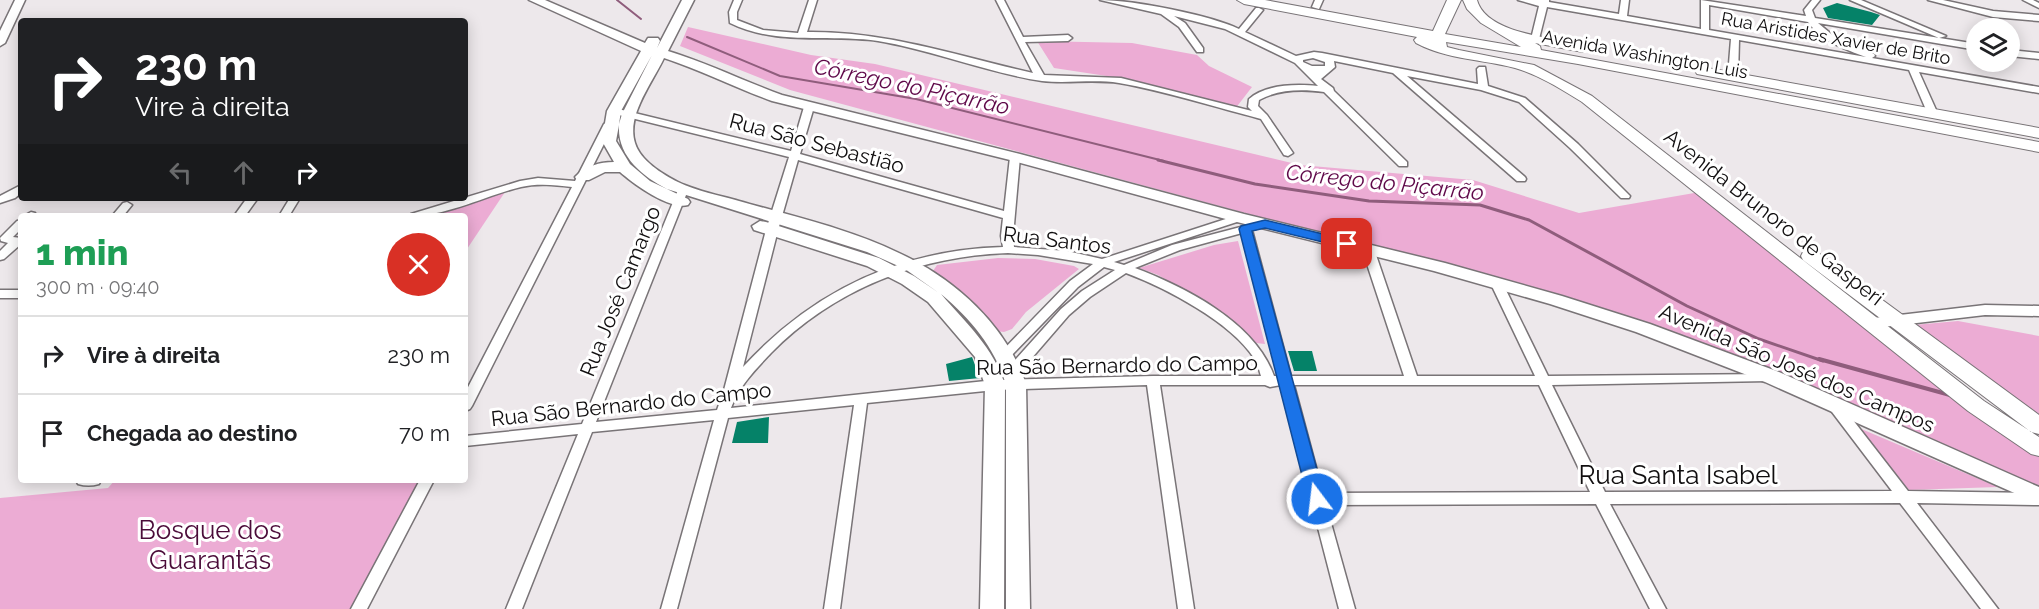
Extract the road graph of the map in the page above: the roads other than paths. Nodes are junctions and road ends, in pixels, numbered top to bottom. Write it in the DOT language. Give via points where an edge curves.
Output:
graph roads {
  1 [pos="21,0"];
  2 [pos="535,0"];
  3 [pos="674,0"];
  4 [pos="688,0"];
  5 [pos="738,0"];
  6 [pos="813,0"];
  7 [pos="1000,0"];
  8 [pos="1104,0"];
  9 [pos="1244,0"];
  10 [pos="1280,0"];
  11 [pos="1470,0"];
  12 [pos="1522,0"];
  13 [pos="1625,0"];
  14 [pos="1816,0"];
  15 [pos="1854,0"];
  16 [pos="1932,0"];
  17 [pos="2027,0"];
  18 [pos="1705,1"];
  19 [pos="1545,2"];
  20 [pos="1317,3"];
  21 [pos="1453,5"];
  22 [pos="2039,6"];
  23 [pos="1259,10"];
  24 [pos="1159,11"];
  25 [pos="1482,18"];
  26 [pos="1623,18"];
  27 [pos="2038,18"];
  28 [pos="1809,20"];
  29 [pos="1213,23"];
  30 [pos="1917,26"];
  31 [pos="1405,29"];
  32 [pos="1241,32"];
  33 [pos="1705,32"];
  34 [pos="1438,33"];
  35 [pos="1190,34"];
  36 [pos="801,35"];
  37 [pos="1912,36"];
  38 [pos="1068,38"];
  39 [pos="1735,38"];
  40 [pos="1511,39"];
  41 [pos="1020,40"];
  42 [pos="1455,40"];
  43 [pos="0,43"];
  44 [pos="1265,43"];
  45 [pos="1533,43"];
  46 [pos="1966,43"];
  47 [pos="649,45"];
  48 [pos="1966,45"];
  49 [pos="1847,46"];
  50 [pos="1200,50"];
  51 [pos="2020,54"];
  52 [pos="1318,55"];
  53 [pos="1545,55"];
  54 [pos="2039,56"];
  55 [pos="1465,57"];
  56 [pos="1850,58"];
  57 [pos="1030,60"];
  58 [pos="1349,61"];
  59 [pos="1302,64"];
  60 [pos="1328,67"];
  61 [pos="1570,67"];
  62 [pos="1908,68"];
  63 [pos="1008,69"];
  64 [pos="1482,69"];
  65 [pos="1397,72"];
  66 [pos="1546,75"];
  67 [pos="1733,76"];
  68 [pos="1703,77"];
  69 [pos="1041,78"];
  70 [pos="1434,80"];
  71 [pos="1316,81"];
  72 [pos="1483,88"];
  73 [pos="2039,90"];
  74 [pos="1422,94"];
  75 [pos="809,107"];
  76 [pos="618,116"];
  77 [pos="1264,117"];
  78 [pos="1942,119"];
  79 [pos="2039,133"];
  80 [pos="2039,147"];
  81 [pos="1288,153"];
  82 [pos="793,155"];
  83 [pos="1015,157"];
  84 [pos="1403,164"];
  85 [pos="624,167"];
  86 [pos="1521,179"];
  87 [pos="581,180"];
  88 [pos="18,190"];
  89 [pos="680,195"];
  90 [pos="1625,196"];
  91 [pos="1,197"];
  92 [pos="468,199"];
  93 [pos="251,201"];
  94 [pos="463,201"];
  95 [pos="127,205"];
  96 [pos="120,213"];
  97 [pos="241,213"];
  98 [pos="425,213"];
  99 [pos="1010,216"];
  100 [pos="1242,223"];
  101 [pos="775,224"];
  102 [pos="18,225"];
  103 [pos="0,227"];
  104 [pos="18,227"];
  105 [pos="18,241"];
  106 [pos="18,242"];
  107 [pos="1368,249"];
  108 [pos="1009,250"];
  109 [pos="1,255"];
  110 [pos="1102,262"];
  111 [pos="911,266"];
  112 [pos="1124,268"];
  113 [pos="892,271"];
  114 [pos="1496,282"];
  115 [pos="0,294"];
  116 [pos="18,294"];
  117 [pos="2039,311"];
  118 [pos="1895,319"];
  119 [pos="1874,323"];
  120 [pos="1005,355"];
  121 [pos="1772,377"];
  122 [pos="1008,380"];
  123 [pos="1153,380"];
  124 [pos="1270,381"];
  125 [pos="1412,381"];
  126 [pos="1543,381"];
  127 [pos="1286,382"];
  128 [pos="731,390"];
  129 [pos="468,400"];
  130 [pos="861,400"];
  131 [pos="1834,404"];
  132 [pos="722,414"];
  133 [pos="2039,426"];
  134 [pos="586,427"];
  135 [pos="468,441"];
  136 [pos="2039,448"];
  137 [pos="425,483"];
  138 [pos="1904,497"];
  139 [pos="2039,497"];
  140 [pos="1317,499"];
  141 [pos="1601,500"];
  142 [pos="359,609"];
  143 [pos="514,609"];
  144 [pos="669,609"];
  145 [pos="832,609"];
  146 [pos="992,609"];
  147 [pos="1018,609"];
  148 [pos="1186,609"];
  149 [pos="1347,609"];
  150 [pos="1658,609"];
  151 [pos="1990,609"];
  1 -- 43 [label="street"];
  2 -- 47 [label="main road, Avenida São José dos Campos"];
  3 -- 47 [label="main road"];
  4 -- 47 [label="main road"];
  5 -- 36 [label="street" via="731,18 738,24 772,33"];
  6 -- 36 [label="street"];
  7 -- 41 [label="street"];
  8 -- 24 [label="street"];
  9 -- 31 [label="main road, Avenida Washington Luis"];
  10 -- 20 [label="main road, Avenida Washington Luis"];
  11 -- 25 [label="main road" via="1471,9"];
  12 -- 19 [label="street, Rua Aristides Xavier de Brito"];
  13 -- 26 [label="street"];
  14 -- 28 [label="street" via="1808,10"];
  15 -- 30 [label="street"];
  16 -- 27 [label="street" via="1972,10"];
  17 -- 22 [label="street"];
  18 -- 28 [label="street"];
  18 -- 33 [label="street"];
  19 -- 26 [label="street, Rua Aristides Xavier de Brito"];
  19 -- 45 [label="street"];
  20 -- 34 [label="main road, Avenida Washington Luis"];
  21 -- 25 [label="main road"];
  21 -- 34 [label="main road"];
  23 -- 32 [label="street"];
  24 -- 29 [label="street"];
  24 -- 35 [label="street"];
  25 -- 40 [label="main road"];
  26 -- 33 [label="street, Rua Aristides Xavier de Brito"];
  28 -- 37 [label="street"];
  28 -- 49 [label="street"];
  29 -- 32 [label="street"];
  29 -- 35 [label="street"];
  30 -- 37 [label="street" via="1920,31"];
  30 -- 46 [label="street"];
  31 -- 34 [label="main road, Avenida Washington Luis"];
  31 -- 55 [label="main road, Avenida Brunoro de Gasperi" via="1435,49"];
  32 -- 44 [label="street"];
  33 -- 39 [label="street, Rua Aristides Xavier de Brito"];
  34 -- 40 [label="main road, Avenida Washington Luis"];
  34 -- 42 [label="main road, Avenida Washington Luis"];
  34 -- 55 [label="main road, Avenida Brunoro de Gasperi" via="1436,41"];
  35 -- 50 [label="street"];
  36 -- 63 [label="street" via="891,40"];
  37 -- 48 [label="street"];
  38 -- 41 [label="street"];
  39 -- 56 [label="street, Rua Aristides Xavier de Brito"];
  39 -- 67 [label="street"];
  40 -- 42 [label="main road" via="1513,46 1508,48"];
  40 -- 45 [label="main road, Avenida Washington Luis"];
  41 -- 57 [label="street"];
  42 -- 53 [label="main road, Avenida Washington Luis"];
  44 -- 52 [label="street"];
  44 -- 59 [label="street"];
  45 -- 53 [label="main road"];
  45 -- 68 [label="main road, Avenida Washington Luis" via="1594,56 1629,57"];
  47 -- 75 [label="main road, Avenida São José dos Campos" via="739,84"];
  47 -- 76 [label="main road"];
  49 -- 56 [label="street"];
  49 -- 62 [label="street"];
  51 -- 54 [label="street"];
  52 -- 58 [label="street"];
  52 -- 59 [label="street" via="1303,56"];
  52 -- 60 [label="street" via="1329,60"];
  53 -- 61 [label="main road, Avenida Washington Luis"];
  55 -- 66 [label="main road, Avenida Brunoro de Gasperi" via="1514,64"];
  56 -- 62 [label="street, Rua Aristides Xavier de Brito"];
  57 -- 63 [label="street"];
  57 -- 69 [label="street"];
  58 -- 60 [label="street"];
  58 -- 65 [label="street"];
  59 -- 60 [label="street"];
  59 -- 71 [label="street"];
  60 -- 71 [label="street"];
  61 -- 66 [label="main road" via="1550,70"];
  61 -- 68 [label="main road, Avenida Washington Luis"];
  61 -- 118 [label="main road, Avenida Brunoro de Gasperi"];
  62 -- 73 [label="street, Rua Aristides Xavier de Brito"];
  62 -- 78 [label="street"];
  63 -- 69 [label="street"];
  64 -- 72 [label="street"];
  65 -- 70 [label="street"];
  65 -- 74 [label="street"];
  66 -- 119 [label="main road, Avenida Brunoro de Gasperi" via="1587,99"];
  67 -- 68 [label="main road, Avenida Washington Luis"];
  67 -- 78 [label="main road, Avenida Washington Luis"];
  68 -- 78 [label="main road, Avenida Washington Luis"];
  69 -- 77 [label="street" via="1104,78"];
  70 -- 72 [label="street"];
  70 -- 74 [label="street" via="1423,87"];
  71 -- 77 [label="street" via="1258,96 1253,107"];
  71 -- 84 [label="street" via="1330,90"];
  72 -- 90 [label="street" via="1530,105"];
  74 -- 86 [label="street"];
  75 -- 82 [label="street"];
  75 -- 83 [label="main road, Avenida São José dos Campos"];
  76 -- 82 [label="street, Rua São Sebastião"];
  76 -- 85 [label="main road" via="609,141"];
  76 -- 87 [label="street"];
  76 -- 89 [label="main road" via="629,149"];
  77 -- 81 [label="street"];
  78 -- 79 [label="main road, Avenida Washington Luis"];
  78 -- 80 [label="main road, Avenida Washington Luis"];
  82 -- 99 [label="street, Rua São Sebastião"];
  82 -- 101 [label="street"];
  83 -- 99 [label="street"];
  83 -- 100 [label="main road, Avenida São José dos Campos"];
  85 -- 87 [label="main road" via="608,166"];
  85 -- 89 [label="main road" via="644,184"];
  87 -- 92 [label="street" via="537,181"];
  87 -- 129 [label="street"];
  88 -- 91 [label="street"];
  89 -- 101 [label="main road"];
  89 -- 134 [label="street, Rua José Camargo"];
  93 -- 97 [label="street"];
  94 -- 98 [label="street"];
  95 -- 96 [label="street"];
  99 -- 108 [label="street"];
  100 -- 107 [label="main road, Avenida São José dos Campos" via="1265,224"];
  100 -- 110 [label="street"];
  100 -- 112 [label="street"];
  100 -- 127 [label="street"];
  101 -- 111 [label="main road" via="866,246"];
  101 -- 113 [label="main road"];
  101 -- 128 [label="street"];
  102 -- 103 [label="street"];
  104 -- 105 [label="street" via="5,239"];
  106 -- 109 [label="street"];
  107 -- 114 [label="main road, Avenida São José dos Campos"];
  107 -- 125 [label="street"];
  108 -- 110 [label="street, Rua Santos"];
  108 -- 111 [label="street, Rua Santos" via="958,255"];
  110 -- 112 [label="street, Rua Santos"];
  110 -- 120 [label="street" via="1074,284"];
  111 -- 113 [label="street, Rua Santos"];
  111 -- 120 [label="main road" via="966,307"];
  112 -- 122 [label="street" via="1100,282 1063,314"];
  112 -- 124 [label="street, Rua Santos" via="1188,295 1217,316 1248,342"];
  113 -- 122 [label="main road" via="923,289 955,319 990,367"];
  113 -- 128 [label="street, Rua Santos" via="848,289 807,313 756,360"];
  114 -- 121 [label="main road, Avenida São José dos Campos" via="1643,328"];
  114 -- 126 [label="street"];
  115 -- 116 [label="street"];
  117 -- 118 [label="street" via="1985,310"];
  118 -- 119 [label="street"];
  118 -- 133 [label="main road, Avenida Brunoro de Gasperi"];
  119 -- 136 [label="main road, Avenida Brunoro de Gasperi" via="1976,406"];
  120 -- 122 [label="main road"];
  121 -- 126 [label="street, Rua São Bernardo do Campo"];
  121 -- 131 [label="main road, Avenida São José dos Campos"];
  122 -- 123 [label="street, Rua São Bernardo do Campo"];
  122 -- 130 [label="street, Rua São Bernardo do Campo"];
  122 -- 146 [label="main road" via="996,423"];
  122 -- 147 [label="main road"];
  123 -- 124 [label="street, Rua São Bernardo do Campo"];
  123 -- 148 [label="street"];
  124 -- 127 [label="street, Rua São Bernardo do Campo"];
  125 -- 126 [label="street, Rua São Bernardo do Campo"];
  125 -- 127 [label="street, Rua São Bernardo do Campo"];
  126 -- 141 [label="street"];
  127 -- 140 [label="street"];
  128 -- 132 [label="street"];
  130 -- 132 [label="street, Rua São Bernardo do Campo"];
  130 -- 145 [label="street"];
  131 -- 138 [label="street"];
  131 -- 139 [label="main road, Avenida São José dos Campos"];
  132 -- 134 [label="street, Rua São Bernardo do Campo"];
  132 -- 144 [label="street"];
  134 -- 135 [label="street, Rua São Bernardo do Campo"];
  134 -- 143 [label="street, Rua José Camargo"];
  137 -- 142 [label="street"];
  138 -- 139 [label="street, Rua Santa Isabel"];
  138 -- 141 [label="street, Rua Santa Isabel"];
  138 -- 151 [label="street"];
  140 -- 141 [label="street, Rua Santa Isabel"];
  140 -- 149 [label="street"];
  141 -- 150 [label="street"];
}
